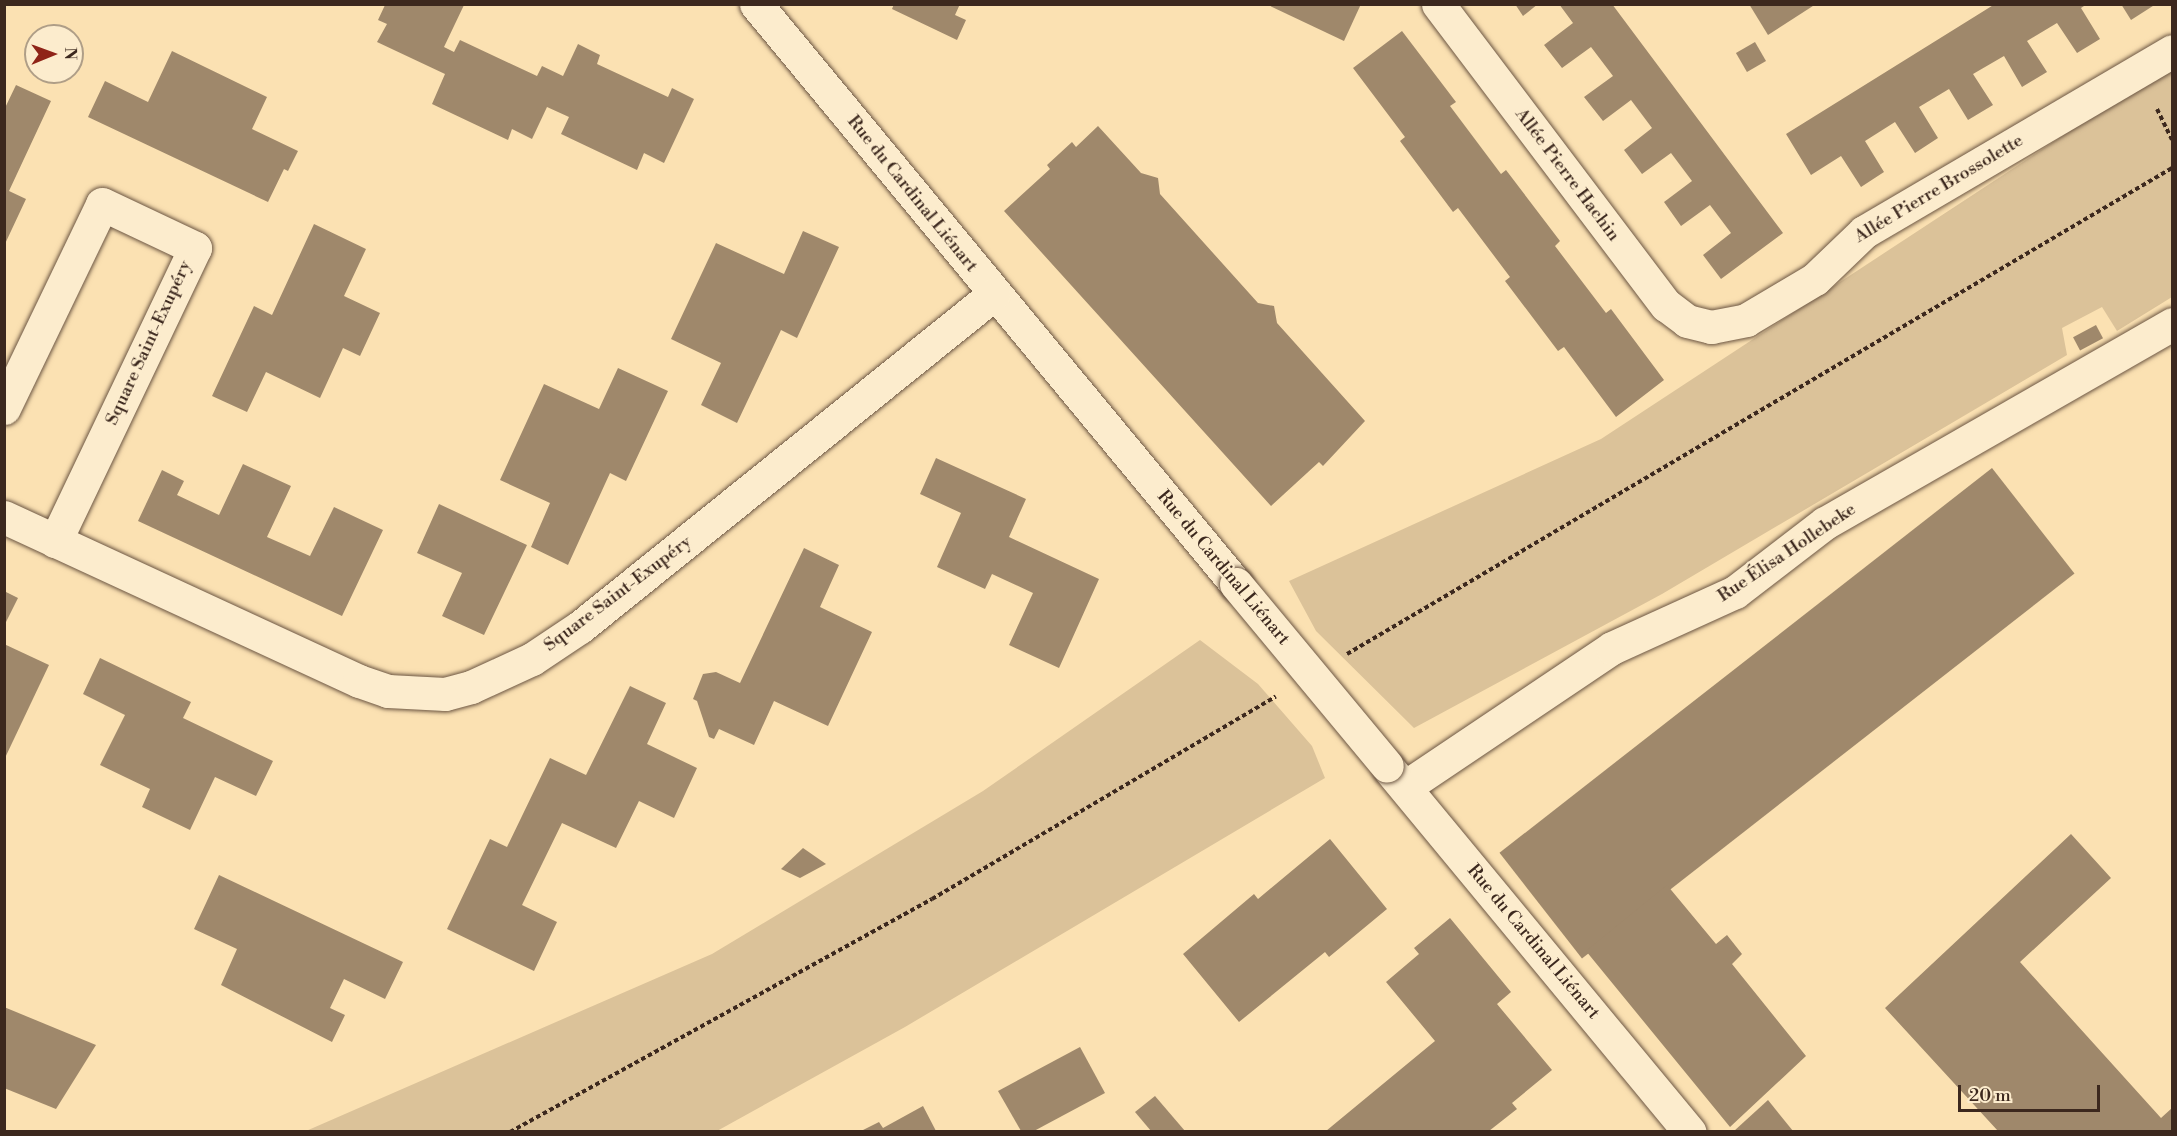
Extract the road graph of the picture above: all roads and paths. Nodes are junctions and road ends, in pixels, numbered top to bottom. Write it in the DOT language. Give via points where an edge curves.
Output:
graph roads {
  1 [pos="756,4"];
  2 [pos="1438,4"];
  3 [pos="2172,51"];
  4 [pos="994,294"];
  5 [pos="2172,324"];
  6 [pos="1711,327"];
  7 [pos="4,408"];
  8 [pos="4,517"];
  9 [pos="55,541"];
  10 [pos="1396,776"];
  11 [pos="1690,1131"];
  1 -- 4 [label="street, Rue du Cardinal Liénart"];
  2 -- 6 [label="street, Allée Pierre Hachin" via="1666,305 1687,321"];
  3 -- 6 [label="street, Allée Pierre Brossolette" via="1864,232 1805,285 1746,320"];
  4 -- 9 [label="street, Square Saint-Exupéry" via="580,627 532,659 454,692 416,695 359,681"];
  4 -- 10 [label="street, Rue du Cardinal Liénart, bridge"];
  5 -- 10 [label="street, Rue Élisa Hollebeke" via="1825,524 1735,592 1612,648"];
  7 -- 9 [label="street, Square Saint-Exupéry" via="102,204 195,248"];
  8 -- 9 [label="street, Square Saint-Exupéry"];
  10 -- 11 [label="street, Rue du Cardinal Liénart"];
}
